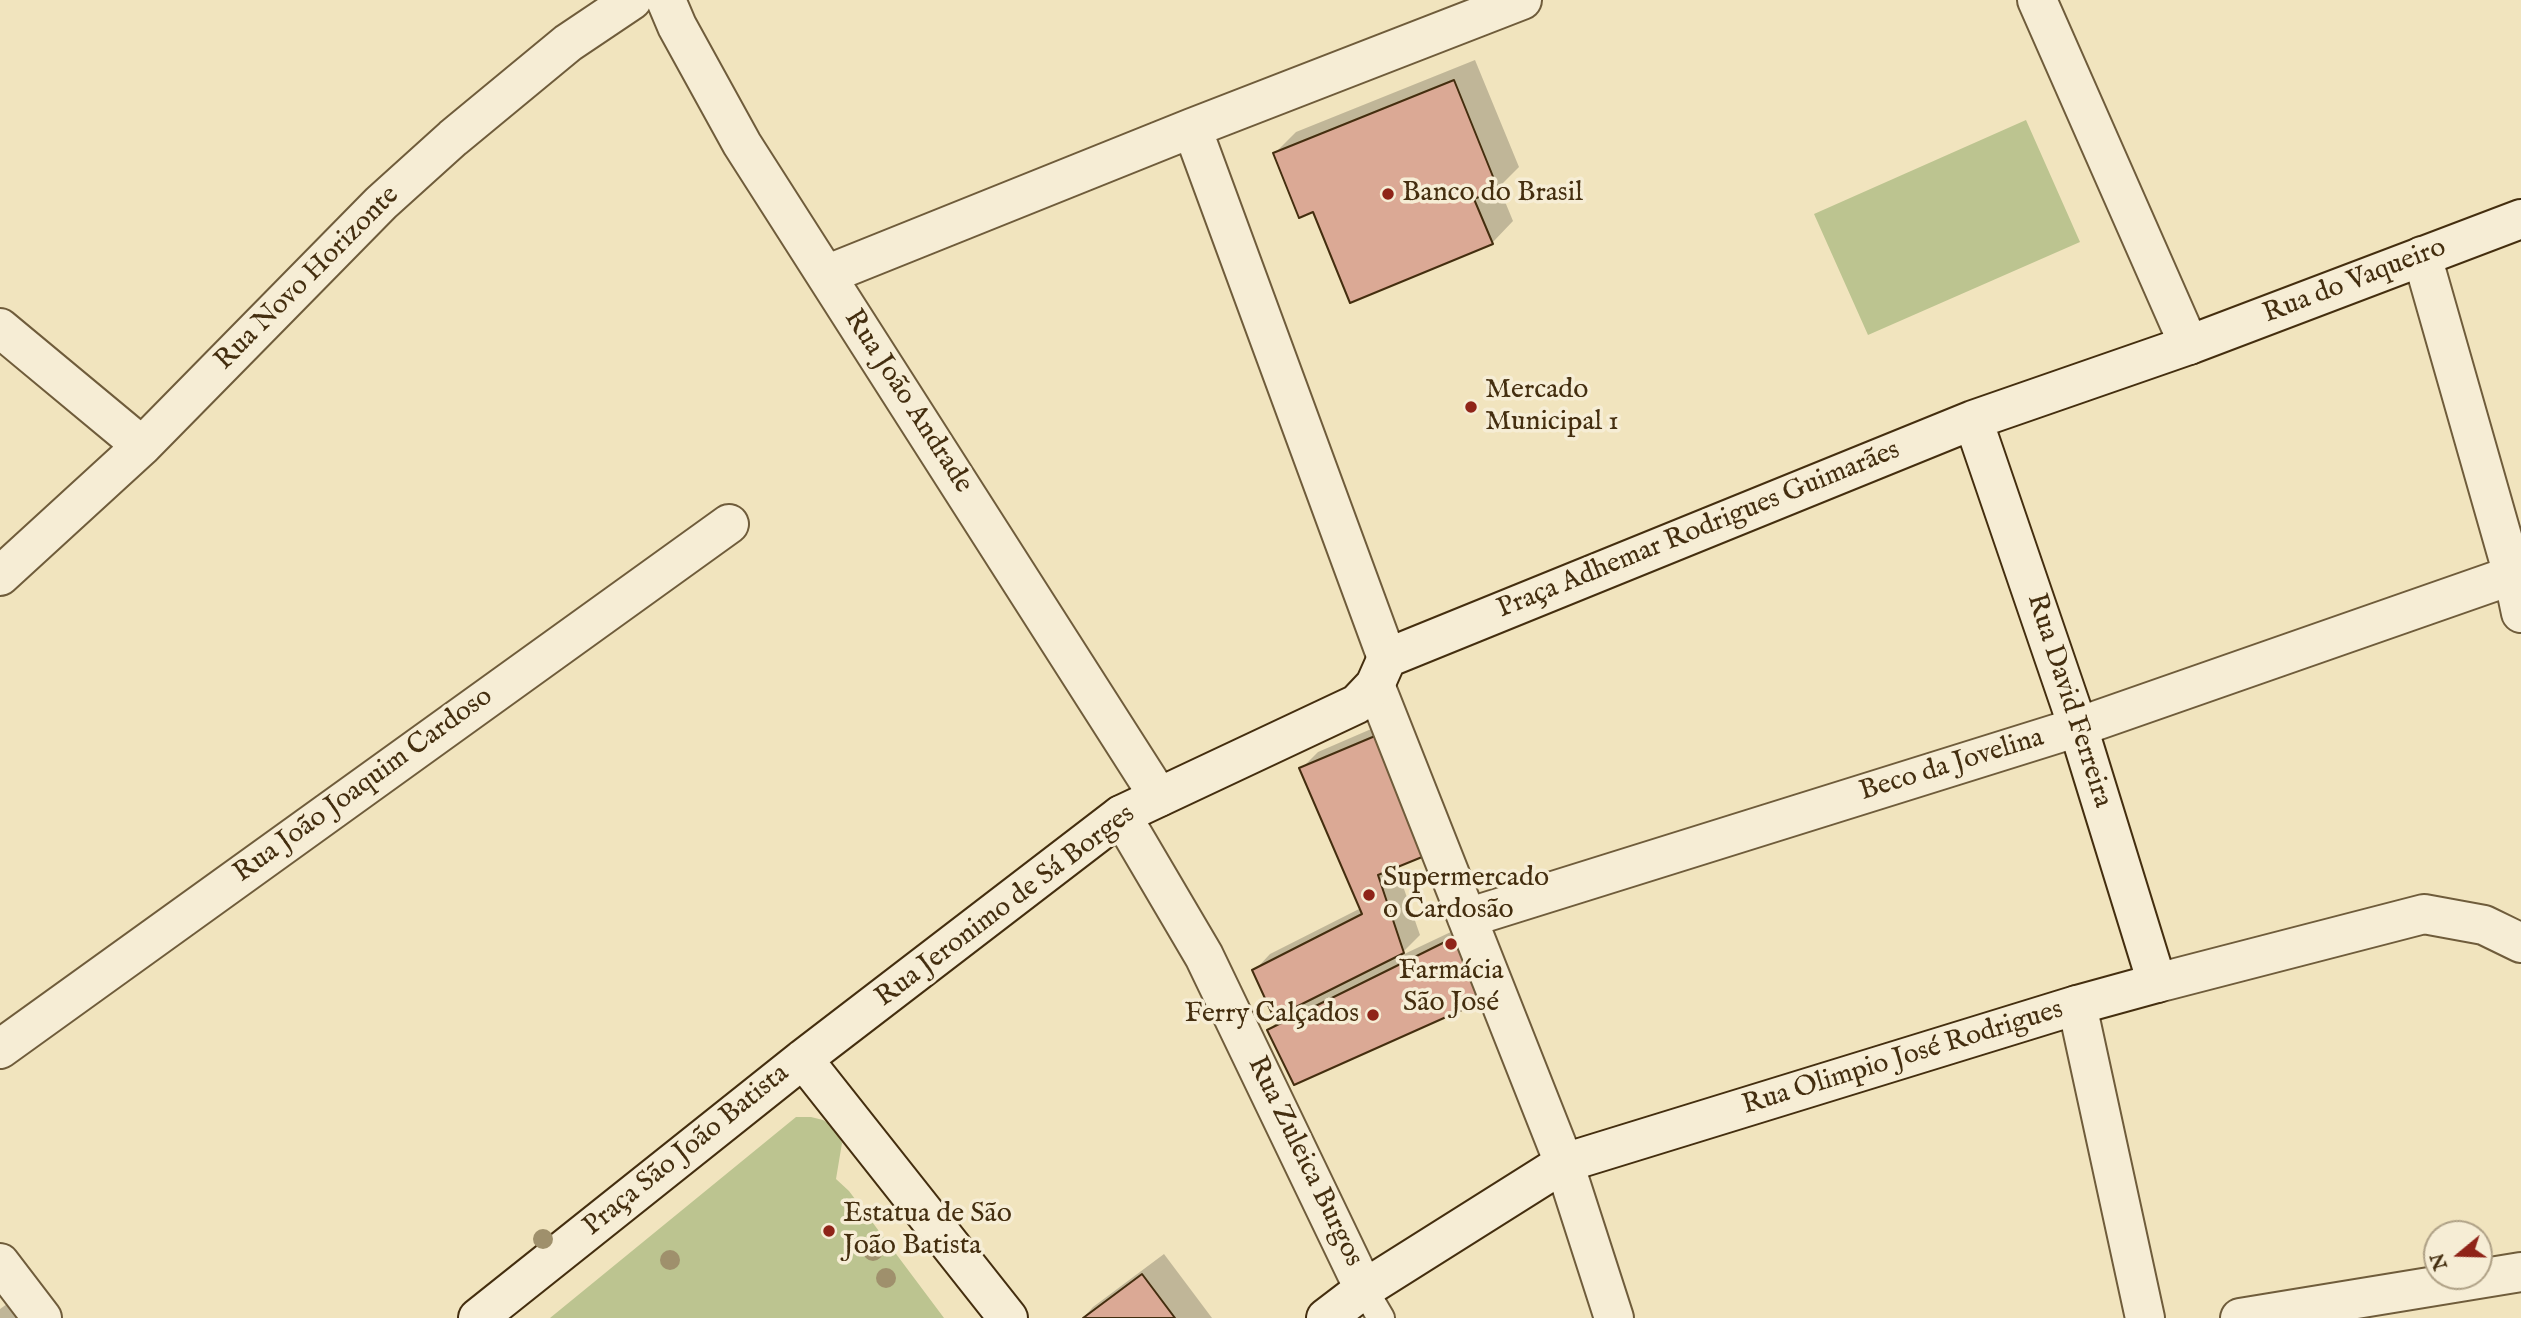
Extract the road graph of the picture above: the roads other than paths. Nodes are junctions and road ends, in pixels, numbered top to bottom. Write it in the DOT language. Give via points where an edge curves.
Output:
graph roads {
  1 [pos="1522,0"];
  2 [pos="2038,0"];
  3 [pos="638,1"];
  4 [pos="1192,128"];
  5 [pos="2521,219"];
  6 [pos="2422,256"];
  7 [pos="826,275"];
  8 [pos="0,328"];
  9 [pos="2189,345"];
  10 [pos="1973,419"];
  11 [pos="142,446"];
  12 [pos="729,524"];
  13 [pos="2513,575"];
  14 [pos="0,576"];
  15 [pos="2521,613"];
  16 [pos="1381,672"];
  17 [pos="2078,727"];
  18 [pos="1159,797"];
  19 [pos="1121,816"];
  20 [pos="1467,918"];
  21 [pos="2520,943"];
  22 [pos="2157,984"];
  23 [pos="2077,1005"];
  24 [pos="0,1049"];
  25 [pos="803,1059"];
  26 [pos="1564,1163"];
  27 [pos="0,1263"];
  28 [pos="2521,1272"];
  29 [pos="1373,1303"];
  30 [pos="42,1318"];
  31 [pos="478,1318"];
  32 [pos="1008,1318"];
  33 [pos="1326,1318"];
  34 [pos="1614,1318"];
  35 [pos="2144,1318"];
  36 [pos="2240,1318"];
  1 -- 4 [label="street"];
  2 -- 9 [label="street"];
  3 -- 7 [label="street, Rua João Andrade" via="677,26 742,144"];
  3 -- 11 [label="street, Rua Novo Horizonte" via="568,44 391,193"];
  4 -- 7 [label="street"];
  4 -- 16 [label="street"];
  5 -- 6 [label="street, Rua do Vaqueiro"];
  6 -- 9 [label="street, Rua do Vaqueiro"];
  6 -- 13 [label="street"];
  7 -- 18 [label="street, Rua João Andrade"];
  8 -- 11 [label="street"];
  9 -- 10 [label="street, Praça Adhemar Rodrigues Guimarães"];
  10 -- 16 [label="street, Praça Adhemar Rodrigues Guimarães"];
  10 -- 17 [label="street, Rua David Ferreira"];
  11 -- 14 [label="street, Rua Novo Horizonte"];
  12 -- 24 [label="street, Rua João Joaquim Cardoso"];
  13 -- 15 [label="street"];
  13 -- 17 [label="street, Beco da Jovelina"];
  16 -- 18 [label="street, Rua Jeronimo de Sá Borges" via="1357,704"];
  16 -- 20 [label="street"];
  17 -- 20 [label="street, Beco da Jovelina"];
  17 -- 22 [label="street, Rua David Ferreira"];
  18 -- 19 [label="street, Rua Jeronimo de Sá Borges"];
  19 -- 25 [label="street, Rua Jeronimo de Sá Borges"];
  19 -- 29 [label="street, Rua Zuleica Burgos" via="1204,956"];
  20 -- 26 [label="street"];
  21 -- 22 [label="street, Rua Olimpio José Rodrigues" via="2484,925 2424,914"];
  22 -- 23 [label="street, Rua Olimpio José Rodrigues"];
  23 -- 26 [label="street, Rua Olimpio José Rodrigues"];
  23 -- 35 [label="street"];
  25 -- 31 [label="street, Praça São João Batista"];
  25 -- 32 [label="street, Praça São João Batista"];
  26 -- 29 [label="street, Rua Olimpio José Rodrigues"];
  26 -- 34 [label="street"];
  27 -- 30 [label="street"];
  28 -- 36 [label="street"];
  29 -- 33 [label="street, Rua Olimpio José Rodrigues"];
}
